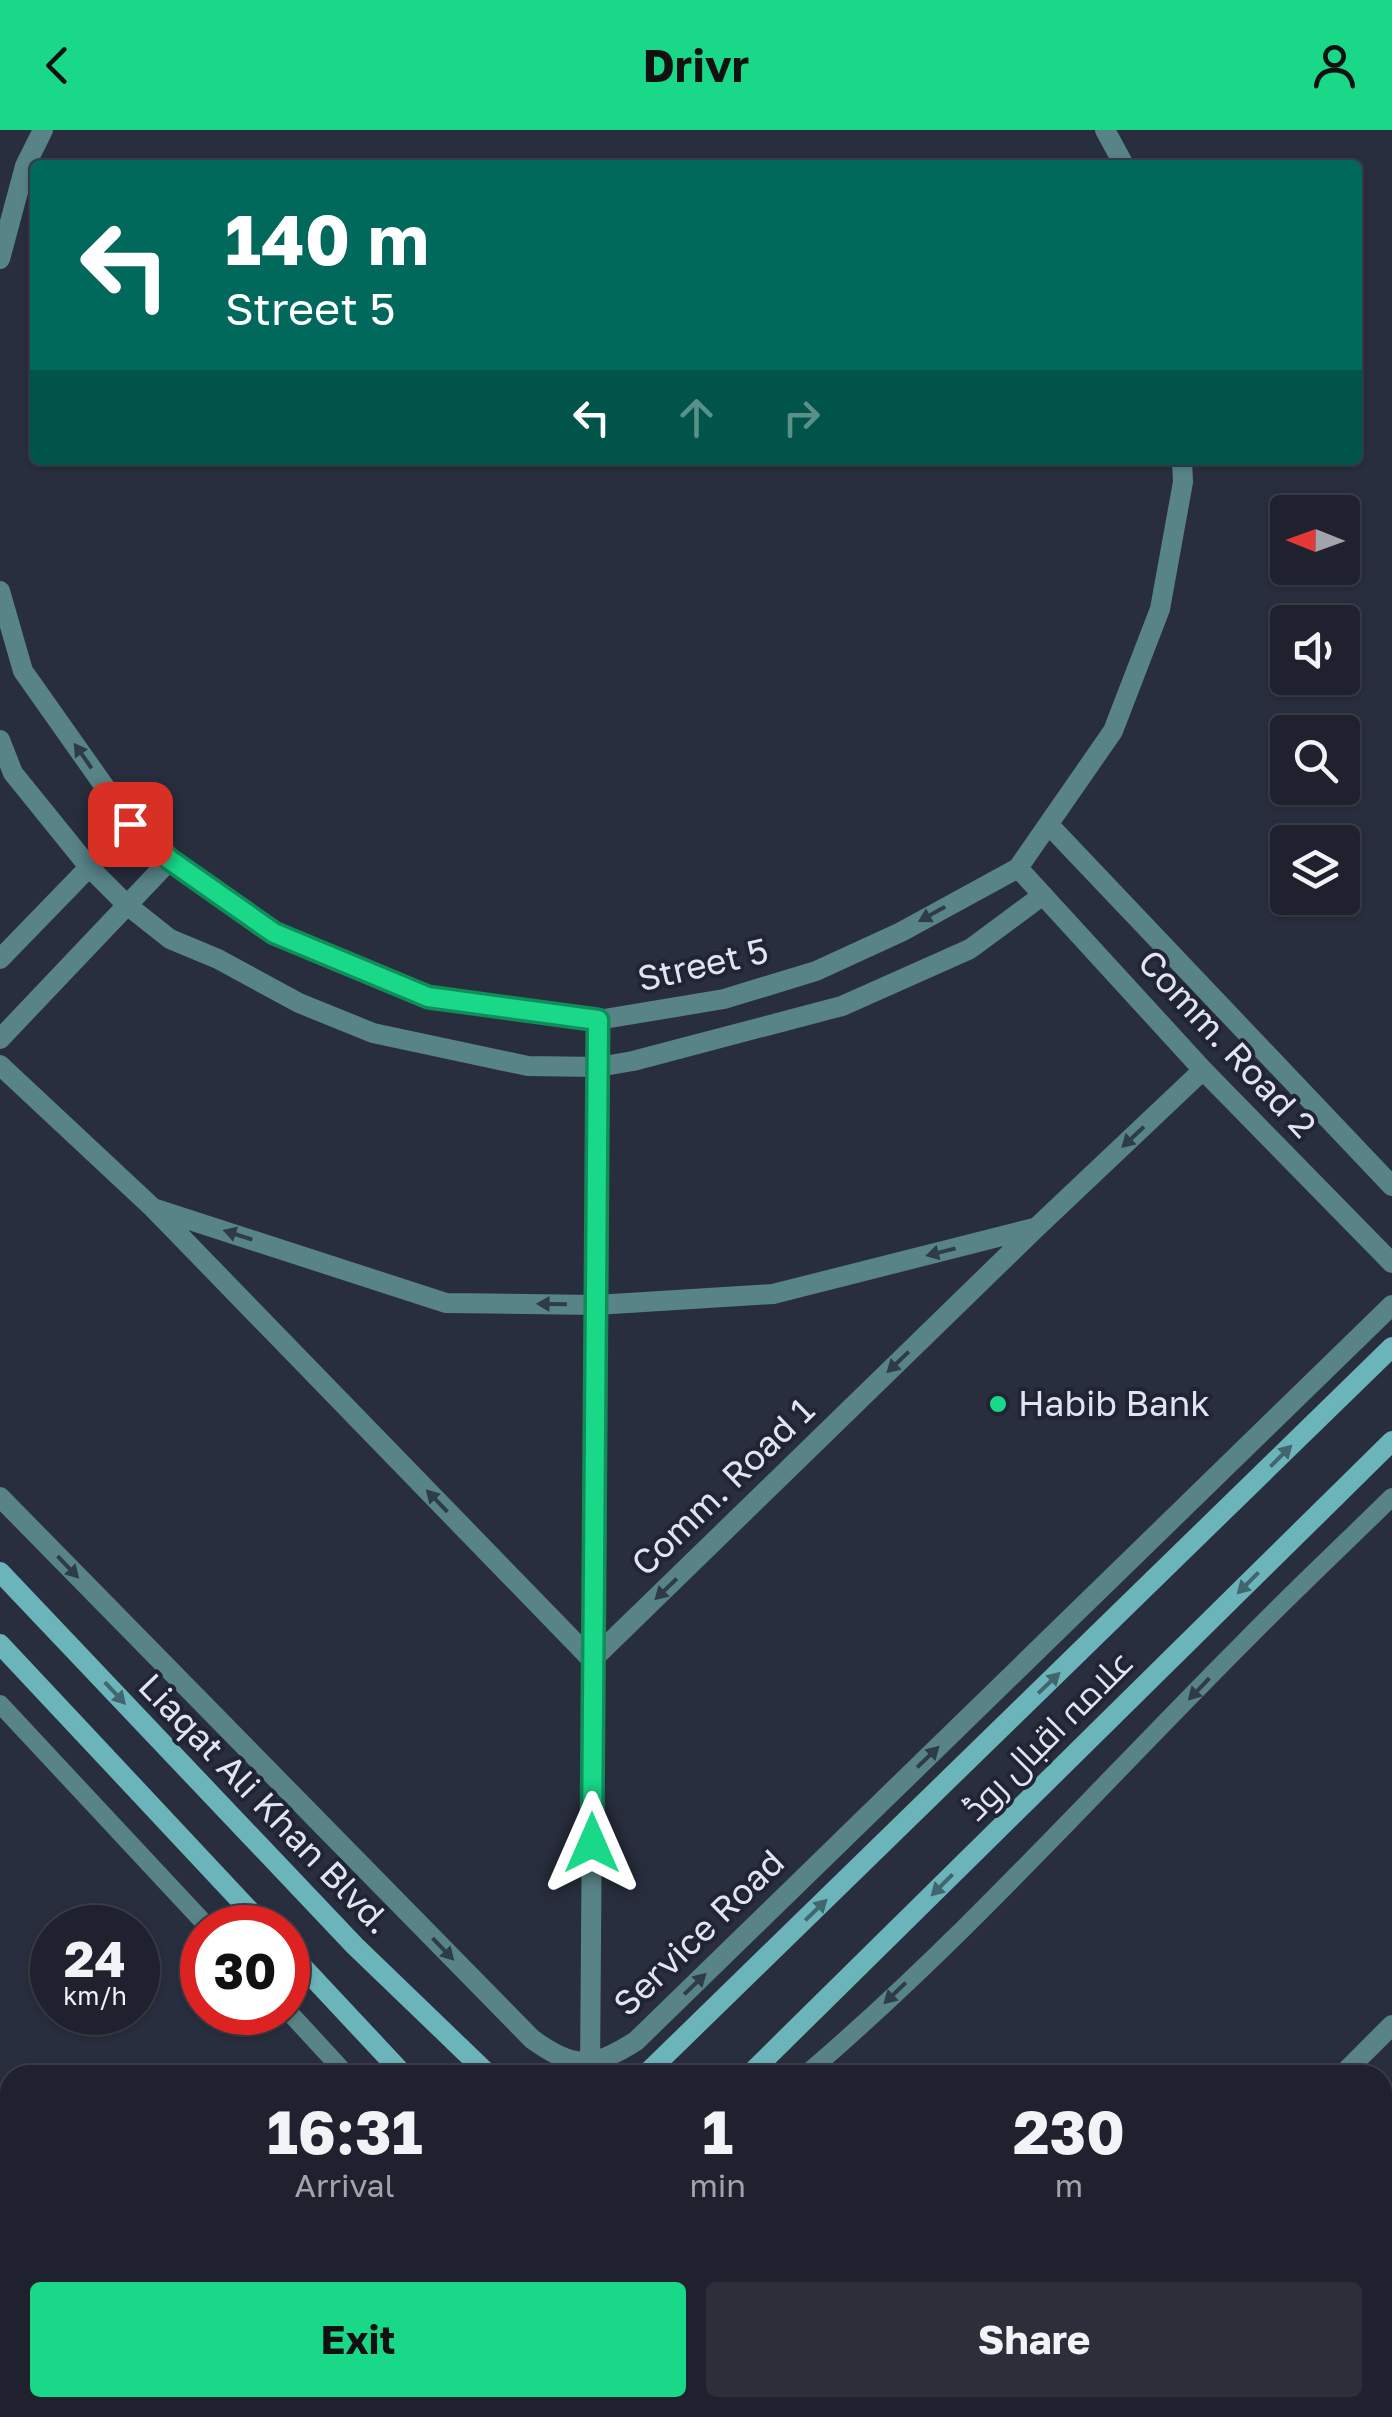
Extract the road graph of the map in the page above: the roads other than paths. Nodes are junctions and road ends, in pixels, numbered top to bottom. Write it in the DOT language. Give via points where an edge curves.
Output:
graph roads {
  1 [pos="43,130"];
  2 [pos="1105,130"];
  3 [pos="1121,160"];
  4 [pos="0,260"];
  5 [pos="1182,465"];
  6 [pos="0,591"];
  7 [pos="0,740"];
  8 [pos="130,824"];
  9 [pos="1049,825"];
  10 [pos="170,860"];
  11 [pos="88,867"];
  12 [pos="1018,868"];
  13 [pos="1043,895"];
  14 [pos="127,905"];
  15 [pos="0,959"];
  16 [pos="598,1020"];
  17 [pos="0,1039"];
  18 [pos="0,1065"];
  19 [pos="598,1067"];
  20 [pos="1204,1070"];
  21 [pos="1392,1186"];
  22 [pos="153,1208"];
  23 [pos="1036,1228"];
  24 [pos="1392,1263"];
  25 [pos="596,1304"];
  26 [pos="1392,1306"];
  27 [pos="1392,1346"];
  28 [pos="1392,1441"];
  29 [pos="1392,1497"];
  30 [pos="0,1498"];
  31 [pos="0,1572"];
  32 [pos="0,1644"];
  33 [pos="592,1660"];
  34 [pos="0,1704"];
  35 [pos="188,1905"];
  36 [pos="244,1905"];
  37 [pos="310,1975"];
  38 [pos="1392,2026"];
  39 [pos="310,2035"];
  40 [pos="338,2065"];
  41 [pos="395,2065"];
  42 [pos="479,2065"];
  43 [pos="581,2065"];
  44 [pos="590,2065"];
  45 [pos="597,2065"];
  46 [pos="656,2065"];
  47 [pos="760,2065"];
  48 [pos="816,2065"];
  49 [pos="1352,2065"];
  1 -- 4 [label="street" via="25,166"];
  2 -- 3 [label="street"];
  5 -- 9 [label="street, Street 5" via="1160,608 1113,731"];
  8 -- 6 [label="street, Street 5, one-way" via="23,671"];
  7 -- 11 [label="street" via="13,772"];
  8 -- 10 [label="street, Street 5"];
  8 -- 11 [label="street"];
  9 -- 12 [label="street, Street 5"];
  9 -- 21 [label="street, Comm. Road 2"];
  10 -- 14 [label="street"];
  10 -- 16 [label="street, Street 5" via="274,933 428,997"];
  11 -- 14 [label="street"];
  11 -- 15 [label="street"];
  12 -- 13 [label="street, Comm. Road 2"];
  12 -- 16 [label="street, Street 5, one-way" via="816,971 724,999"];
  13 -- 19 [label="street" via="970,950 842,1006"];
  13 -- 20 [label="street, Comm. Road 2"];
  14 -- 17 [label="street"];
  14 -- 19 [label="street" via="170,939 373,1034 528,1066"];
  16 -- 19 [label="street"];
  18 -- 22 [label="street"];
  19 -- 25 [label="street"];
  20 -- 23 [label="street, Comm. Road 1, one-way"];
  20 -- 24 [label="street, Comm. Road 2"];
  25 -- 22 [label="street, one-way" via="446,1302"];
  33 -- 22 [label="street, one-way"];
  23 -- 25 [label="street, one-way" via="773,1294"];
  23 -- 33 [label="street, Comm. Road 1, one-way"];
  25 -- 33 [label="street"];
  45 -- 26 [label="street, Service Road, one-way" via="636,2042"];
  46 -- 27 [label="main road, one-way"];
  28 -- 47 [label="main road, علامہ اقبال روڈ, one-way"];
  29 -- 48 [label="lane, one-way" via="1049,1846"];
  30 -- 43 [label="street, one-way" via="532,2038"];
  31 -- 42 [label="main road, Liaqat Ali Khan Blvd., one-way" via="355,1946"];
  32 -- 36 [label="main road"];
  33 -- 44 [label="street"];
  34 -- 35 [label="lane"];
  37 -- 41 [label="main road"];
  38 -- 49 [label="street"];
  39 -- 40 [label="lane"];
}
